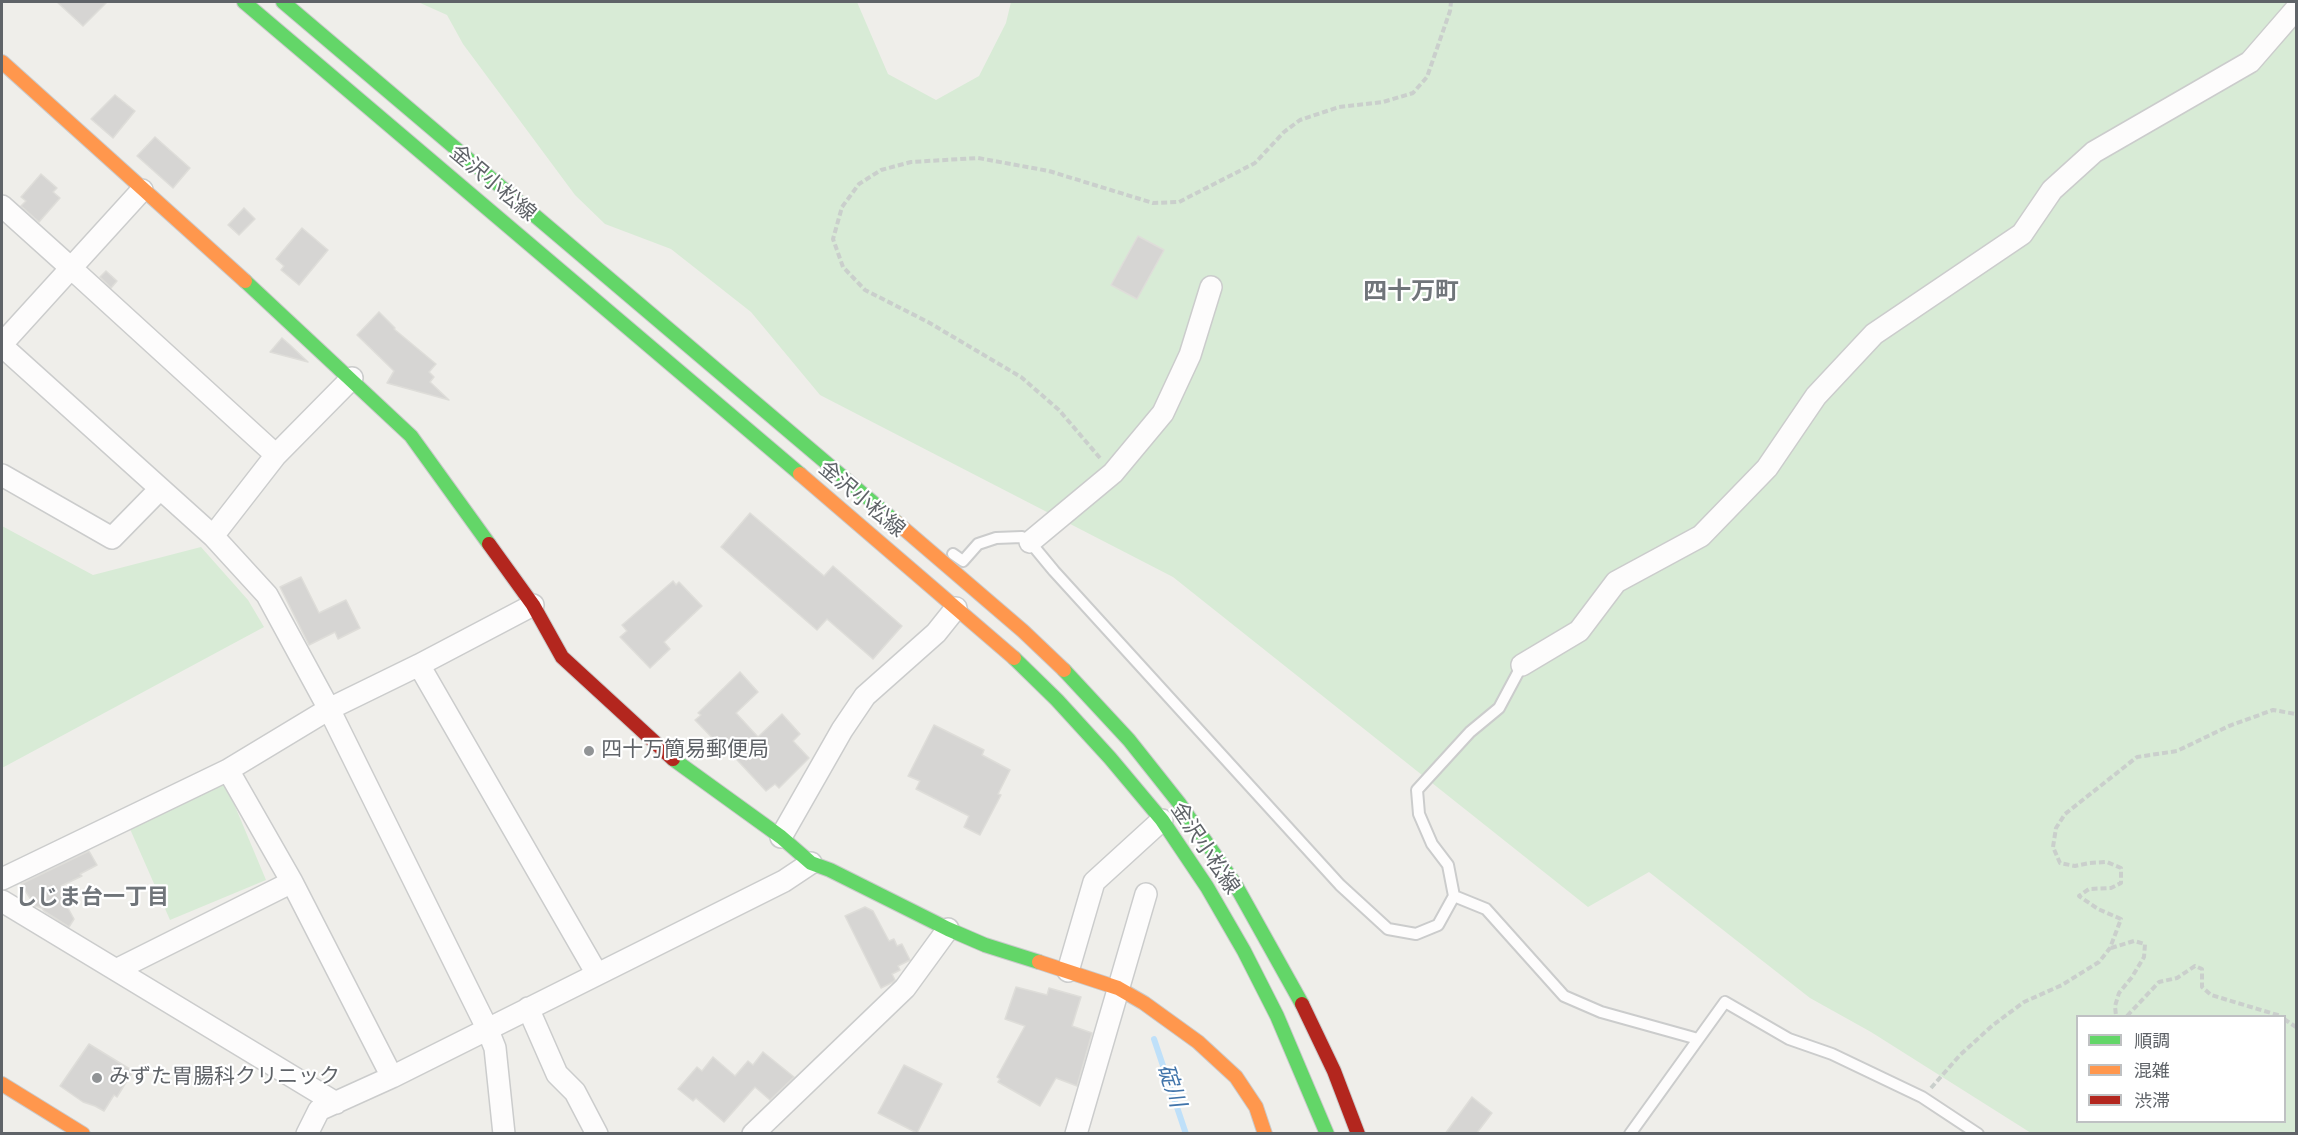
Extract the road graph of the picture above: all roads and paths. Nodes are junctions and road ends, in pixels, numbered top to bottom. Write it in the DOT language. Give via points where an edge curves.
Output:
graph roads {
  1 [pos="244,2"];
  2 [pos="283,2"];
  3 [pos="1451,2"];
  4 [pos="2296,9"];
  5 [pos="2,62"];
  6 [pos="142,190"];
  7 [pos="2,206"];
  8 [pos="71,268"];
  9 [pos="1211,287"];
  10 [pos="2,345"];
  11 [pos="352,378"];
  12 [pos="276,455"];
  13 [pos="1113,473"];
  14 [pos="2,475"];
  15 [pos="852,484"];
  16 [pos="160,489"];
  17 [pos="213,536"];
  18 [pos="1030,542"];
  19 [pos="534,605"];
  20 [pos="956,608"];
  21 [pos="1522,664"];
  22 [pos="419,665"];
  23 [pos="328,709"];
  24 [pos="2296,714"];
  25 [pos="228,770"];
  26 [pos="1162,820"];
  27 [pos="781,837"];
  28 [pos="811,863"];
  29 [pos="2,879"];
  30 [pos="292,882"];
  31 [pos="1146,894"];
  32 [pos="1454,897"];
  33 [pos="2,901"];
  34 [pos="948,929"];
  35 [pos="2110,948"];
  36 [pos="116,970"];
  37 [pos="1068,971"];
  38 [pos="597,974"];
  39 [pos="1118,988"];
  40 [pos="528,1008"];
  41 [pos="2116,1015"];
  42 [pos="2129,1015"];
  43 [pos="2274,1015"];
  44 [pos="487,1028"];
  45 [pos="1698,1039"];
  46 [pos="392,1077"];
  47 [pos="2,1084"];
  48 [pos="1922,1097"];
  49 [pos="336,1103"];
  50 [pos="83,1134"];
  51 [pos="307,1134"];
  52 [pos="504,1134"];
  53 [pos="597,1134"];
  54 [pos="753,1134"];
  55 [pos="1077,1134"];
  56 [pos="1265,1134"];
  57 [pos="1327,1134"];
  58 [pos="1358,1134"];
  59 [pos="1630,1134"];
  60 [pos="1978,1134"];
  1 -- 20 [label="main road, 金沢小松線"];
  2 -- 15 [label="main road, 金沢小松線"];
  3 -- 13 [label="path" via="1427,77 1413,93 1383,102 1339,107 1300,120 1255,163 1179,202 1153,203 1049,171 978,158 911,162 881,170 859,184 842,207 833,239 843,267 865,290 1021,376 1059,410"];
  4 -- 21 [label="street" via="2250,62 2094,152 2052,190 2022,234 1874,334 1816,396 1767,468 1701,536 1616,582 1578,631"];
  5 -- 6 [label="main road"];
  6 -- 8 [label="street"];
  6 -- 11 [label="main road"];
  7 -- 8 [label="street"];
  8 -- 10 [label="street"];
  8 -- 12 [label="street"];
  9 -- 13 [label="street" via="1190,355 1163,413"];
  10 -- 16 [label="street"];
  11 -- 12 [label="street"];
  11 -- 19 [label="main road" via="411,436"];
  12 -- 17 [label="street"];
  13 -- 18 [label="street"];
  14 -- 16 [label="street" via="112,538"];
  15 -- 18 [label="lane" via="963,561 978,544 996,538 1022,537"];
  15 -- 58 [label="main road, 金沢小松線" via="1056,663 1129,740 1179,803 1235,884 1301,1001"];
  16 -- 17 [label="street"];
  17 -- 23 [label="street" via="267,595"];
  18 -- 32 [label="lane" via="1340,885 1388,929 1416,934 1438,925"];
  19 -- 22 [label="street"];
  19 -- 27 [label="main road" via="562,657 672,758"];
  20 -- 26 [label="main road, 金沢小松線" via="1057,700"];
  20 -- 27 [label="street" via="936,633 865,696"];
  21 -- 32 [label="lane" via="1499,708 1470,732 1417,790 1419,814 1432,844 1448,865"];
  22 -- 23 [label="street"];
  22 -- 38 [label="street"];
  23 -- 25 [label="street"];
  23 -- 44 [label="street"];
  24 -- 35 [label="path" via="2274,710 2177,751 2137,757 2065,814 2056,828 2053,847 2060,864 2107,862 2121,868 2121,883 2111,888 2089,889 2079,896 2121,919"];
  25 -- 29 [label="street"];
  25 -- 30 [label="street"];
  26 -- 37 [label="street" via="1094,882"];
  26 -- 57 [label="main road, 金沢小松線" via="1244,951"];
  27 -- 28 [label="main road"];
  28 -- 34 [label="main road"];
  28 -- 38 [label="street" via="784,881"];
  30 -- 36 [label="street"];
  30 -- 46 [label="street"];
  31 -- 39 [label="street"];
  32 -- 45 [label="lane" via="1486,909 1564,996 1601,1012"];
  33 -- 36 [label="street"];
  34 -- 37 [label="main road"];
  34 -- 54 [label="street" via="905,988"];
  35 -- 41 [label="path" via="2134,941 2145,944 2144,957 2119,993"];
  35 -- 48 [label="path" via="2099,962 2024,1002 1993,1025 1960,1054"];
  36 -- 49 [label="street"];
  37 -- 39 [label="main road"];
  38 -- 40 [label="street"];
  39 -- 55 [label="street"];
  39 -- 56 [label="main road" via="1170,1020 1220,1061 1247,1091"];
  40 -- 44 [label="street"];
  40 -- 53 [label="street" via="557,1074 575,1092"];
  42 -- 43 [label="path" via="2159,982 2176,978 2195,966 2202,969 2202,987 2211,995"];
  44 -- 46 [label="street"];
  44 -- 52 [label="street" via="495,1047"];
  45 -- 48 [label="lane" via="1725,1002 1789,1039 1833,1054"];
  45 -- 59 [label="lane"];
  46 -- 49 [label="street"];
  47 -- 50 [label="main road"];
  48 -- 60 [label="lane"];
  49 -- 51 [label="street" via="319,1110"];
}
